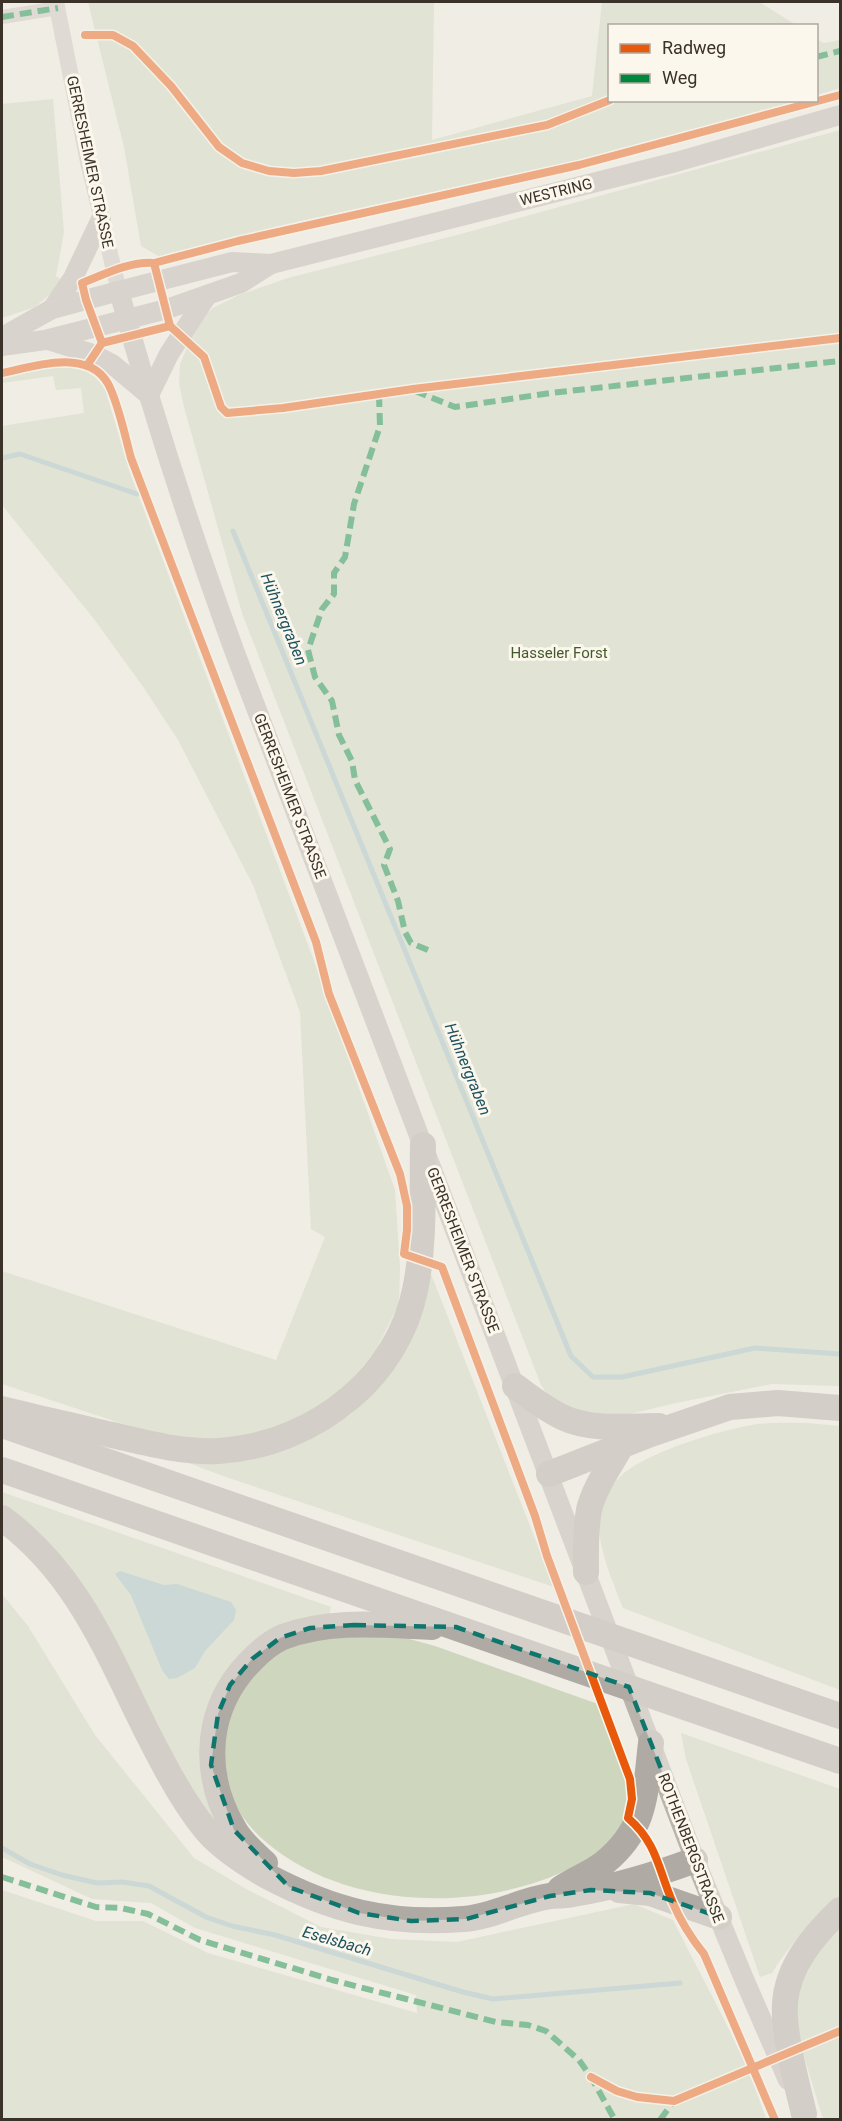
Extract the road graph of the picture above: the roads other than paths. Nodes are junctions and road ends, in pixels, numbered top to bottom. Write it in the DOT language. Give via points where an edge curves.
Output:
graph roads {
  1 [pos="57,5"];
  2 [pos="2,17"];
  3 [pos="840,115"];
  4 [pos="101,219"];
  5 [pos="271,264"];
  6 [pos="119,291"];
  7 [pos="206,297"];
  8 [pos="52,309"];
  9 [pos="127,321"];
  10 [pos="2,337"];
  11 [pos="45,340"];
  12 [pos="2,346"];
  13 [pos="149,395"];
  14 [pos="423,1145"];
  15 [pos="515,1386"];
  16 [pos="840,1408"];
  17 [pos="2,1409"];
  18 [pos="2,1425"];
  19 [pos="675,1426"];
  20 [pos="621,1446"];
  21 [pos="2,1470"];
  22 [pos="549,1474"];
  23 [pos="2,1518"];
  24 [pos="586,1572"];
  25 [pos="456,1627"];
  26 [pos="840,1706"];
  27 [pos="812,1707"];
  28 [pos="840,1716"];
  29 [pos="651,1743"];
  30 [pos="840,1761"];
  31 [pos="695,1860"];
  32 [pos="289,1887"];
  33 [pos="591,1890"];
  34 [pos="550,1896"];
  35 [pos="840,1910"];
  36 [pos="719,1917"];
  37 [pos="805,2117"];
  1 -- 2 [label="street"];
  1 -- 4 [label="street, GERRESHEIMER STRASSE"];
  3 -- 5 [label="main road, WESTRING" via="676,162"];
  4 -- 6 [label="street, GERRESHEIMER STRASSE"];
  4 -- 8 [label="main road" via="73,278"];
  5 -- 6 [label="main road, WESTRING" via="232,262"];
  5 -- 7 [label="main road, WESTRING" via="242,283"];
  6 -- 8 [label="main road, WESTRING"];
  6 -- 9 [label="main road, GERRESHEIMER STRASSE"];
  7 -- 9 [label="main road, WESTRING"];
  7 -- 13 [label="main road" via="169,354"];
  8 -- 10 [label="main road"];
  9 -- 11 [label="main road, WESTRING"];
  9 -- 13 [label="main road, GERRESHEIMER STRASSE"];
  11 -- 12 [label="main road, WESTRING"];
  11 -- 13 [label="main road" via="103,359"];
  13 -- 14 [label="main road, GERRESHEIMER STRASSE" via="210,584"];
  14 -- 15 [label="main road, GERRESHEIMER STRASSE"];
  14 -- 17 [label="highway" via="421,1259 408,1314 380,1366 334,1412 279,1439 220,1451 144,1442"];
  15 -- 19 [label="highway" via="546,1408 581,1423"];
  15 -- 22 [label="main road, GERRESHEIMER STRASSE"];
  16 -- 19 [label="highway" via="777,1403 730,1407"];
  18 -- 27 [label="highway"];
  19 -- 20 [label="highway"];
  20 -- 22 [label="highway"];
  20 -- 24 [label="highway" via="589,1509"];
  21 -- 25 [label="highway"];
  22 -- 24 [label="main road, GERRESHEIMER STRASSE"];
  23 -- 32 [label="highway" via="50,1562 84,1608 111,1654 160,1758 207,1831 232,1854"];
  24 -- 29 [label="main road, ROTHENBERGSTRASSE"];
  25 -- 30 [label="highway"];
  25 -- 32 [label="highway" via="310,1628 280,1638 252,1659 230,1686 213,1738 211,1765 220,1797 234,1830"];
  26 -- 27 [label="highway"];
  27 -- 28 [label="highway"];
  29 -- 31 [label="main road, ROTHENBERGSTRASSE"];
  29 -- 34 [label="highway" via="643,1806 630,1836 602,1864"];
  31 -- 33 [label="highway" via="651,1876"];
  31 -- 36 [label="main road, ROTHENBERGSTRASSE"];
  32 -- 34 [label="highway" via="359,1913 411,1921 466,1919"];
  33 -- 34 [label="highway"];
  33 -- 36 [label="highway" via="650,1893"];
  35 -- 37 [label="highway" via="808,1944 786,1992 788,2035"];
  36 -- 37 [label="main road, ROTHENBERGSTRASSE"];
}
